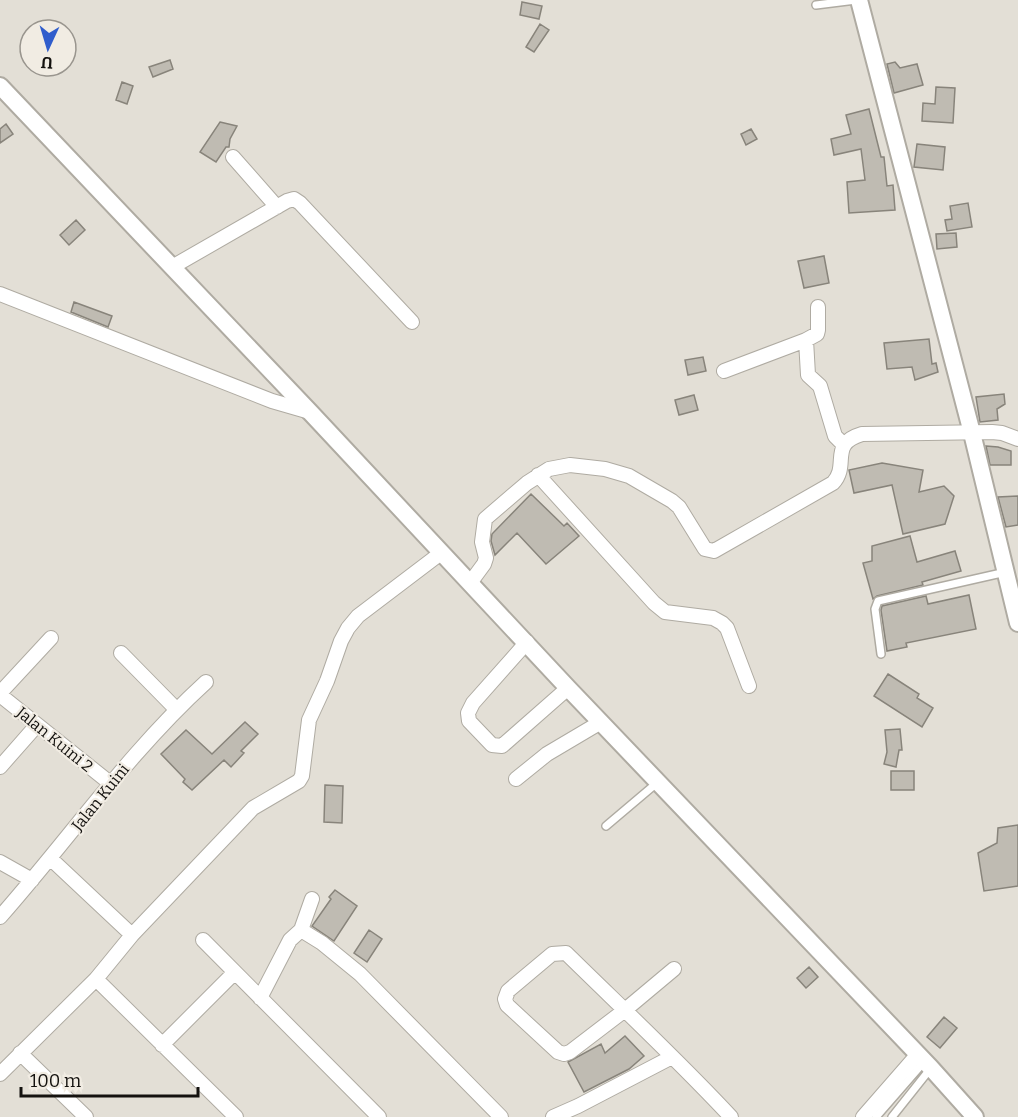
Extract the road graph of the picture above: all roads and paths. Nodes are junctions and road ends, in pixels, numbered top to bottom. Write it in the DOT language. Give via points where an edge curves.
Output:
graph roads {
  1 [pos="858,0"];
  2 [pos="816,5"];
  3 [pos="1,91"];
  4 [pos="233,157"];
  5 [pos="277,207"];
  6 [pos="172,267"];
  7 [pos="0,294"];
  8 [pos="818,307"];
  9 [pos="412,322"];
  10 [pos="806,340"];
  11 [pos="724,371"];
  12 [pos="310,412"];
  13 [pos="972,433"];
  14 [pos="1018,439"];
  15 [pos="844,445"];
  16 [pos="538,475"];
  17 [pos="441,553"];
  18 [pos="1006,572"];
  19 [pos="470,583"];
  20 [pos="1018,623"];
  21 [pos="51,638"];
  22 [pos="527,642"];
  23 [pos="121,653"];
  24 [pos="882,654"];
  25 [pos="206,682"];
  26 [pos="749,686"];
  27 [pos="568,688"];
  28 [pos="0,694"];
  29 [pos="177,709"];
  30 [pos="601,722"];
  31 [pos="37,725"];
  32 [pos="0,767"];
  33 [pos="516,779"];
  34 [pos="658,782"];
  35 [pos="110,783"];
  36 [pos="606,826"];
  37 [pos="51,859"];
  38 [pos="0,862"];
  39 [pos="32,880"];
  40 [pos="312,898"];
  41 [pos="0,917"];
  42 [pos="301,930"];
  43 [pos="132,935"];
  44 [pos="203,940"];
  45 [pos="674,969"];
  46 [pos="234,973"];
  47 [pos="96,979"];
  48 [pos="260,998"];
  49 [pos="625,1010"];
  50 [pos="162,1045"];
  51 [pos="20,1053"];
  52 [pos="672,1057"];
  53 [pos="924,1061"];
  54 [pos="0,1074"];
  55 [pos="86,1117"];
  56 [pos="236,1117"];
  57 [pos="379,1117"];
  58 [pos="501,1117"];
  59 [pos="554,1117"];
  60 [pos="731,1117"];
  61 [pos="863,1117"];
  62 [pos="876,1117"];
  63 [pos="892,1117"];
  64 [pos="975,1117"];
  1 -- 2 [label="lane"];
  1 -- 13 [label="street"];
  3 -- 6 [label="street"];
  4 -- 5 [label="street"];
  5 -- 6 [label="street"];
  5 -- 9 [label="street" via="294,199 300,202"];
  6 -- 12 [label="street"];
  7 -- 12 [label="street" via="272,402"];
  8 -- 10 [label="street" via="817,334"];
  10 -- 11 [label="street"];
  10 -- 15 [label="street" via="808,375 820,386 835,436"];
  12 -- 17 [label="street"];
  13 -- 14 [label="street" via="1002,433"];
  13 -- 15 [label="street" via="862,434"];
  13 -- 18 [label="street"];
  15 -- 16 [label="street" via="833,483 714,551 705,549 679,507 629,476 570,465"];
  16 -- 19 [label="street" via="485,519 482,542 486,558"];
  16 -- 26 [label="street" via="665,612 713,618 727,628"];
  17 -- 19 [label="street"];
  17 -- 43 [label="street" via="358,616 348,628 309,720 299,781 253,808"];
  18 -- 20 [label="street"];
  18 -- 24 [label="lane" via="878,601 875,609"];
  19 -- 22 [label="street"];
  21 -- 28 [label="street"];
  22 -- 27 [label="street"];
  22 -- 27 [label="street" via="473,703 469,721 492,745 502,746"];
  23 -- 29 [label="street"];
  25 -- 29 [label="street, Jalan Kuini"];
  27 -- 30 [label="street"];
  28 -- 31 [label="street, Jalan Kuini 2"];
  29 -- 35 [label="street, Jalan Kuini"];
  30 -- 33 [label="street" via="547,754"];
  30 -- 34 [label="street"];
  31 -- 32 [label="street"];
  31 -- 35 [label="street, Jalan Kuini 2"];
  34 -- 36 [label="lane"];
  34 -- 53 [label="street"];
  35 -- 37 [label="street, Jalan Kuini"];
  37 -- 39 [label="street, Jalan Kuini"];
  37 -- 43 [label="street"];
  38 -- 39 [label="street"];
  39 -- 41 [label="street, Jalan Kuini"];
  40 -- 42 [label="street"];
  42 -- 48 [label="street" via="290,940"];
  42 -- 58 [label="street" via="360,974"];
  43 -- 47 [label="street"];
  44 -- 46 [label="street"];
  45 -- 49 [label="street"];
  46 -- 48 [label="street"];
  46 -- 50 [label="street"];
  47 -- 50 [label="street"];
  47 -- 51 [label="street"];
  48 -- 57 [label="street"];
  49 -- 49 [label="street" via="564,1054 507,1005 505,999 507,991 552,954 561,952"];
  49 -- 52 [label="street"];
  50 -- 56 [label="street"];
  51 -- 54 [label="street"];
  51 -- 55 [label="street"];
  52 -- 59 [label="street"];
  52 -- 60 [label="street"];
  53 -- 61 [label="street"];
  53 -- 62 [label="lane"];
  53 -- 63 [label="lane"];
  53 -- 64 [label="street"];
}
